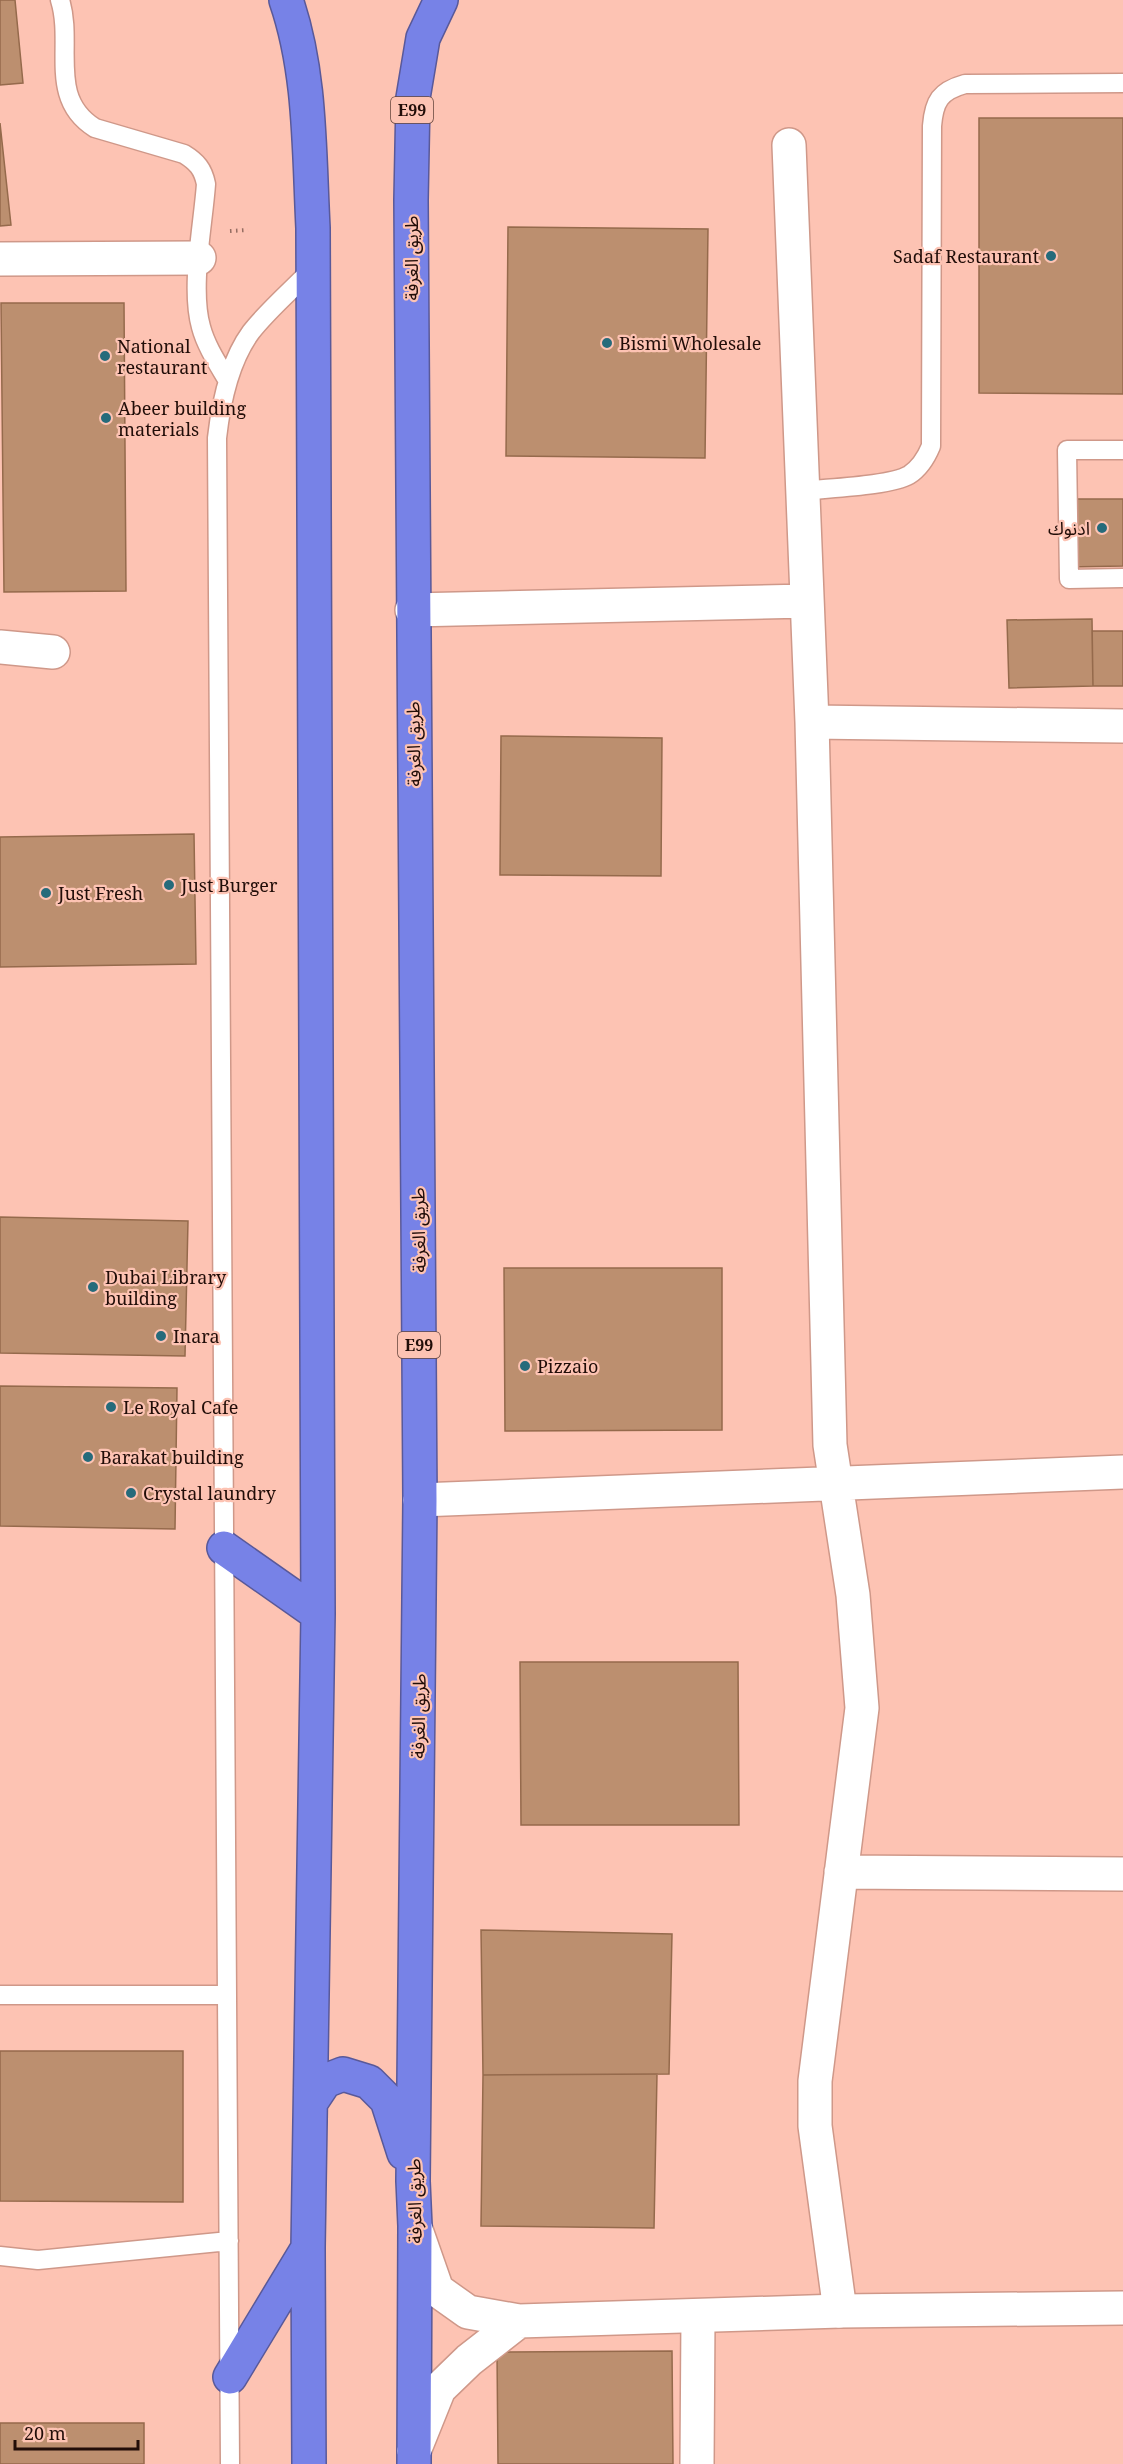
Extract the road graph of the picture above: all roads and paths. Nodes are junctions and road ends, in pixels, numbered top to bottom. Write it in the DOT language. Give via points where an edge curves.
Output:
graph roads {
  1 [pos="60,0"];
  2 [pos="286,0"];
  3 [pos="441,0"];
  4 [pos="1123,83"];
  5 [pos="789,145"];
  6 [pos="200,258"];
  7 [pos="0,259"];
  8 [pos="313,268"];
  9 [pos="228,381"];
  10 [pos="1123,450"];
  11 [pos="803,491"];
  12 [pos="1123,578"];
  13 [pos="807,601"];
  14 [pos="412,610"];
  15 [pos="0,647"];
  16 [pos="53,652"];
  17 [pos="812,722"];
  18 [pos="1123,726"];
  19 [pos="1123,1472"];
  20 [pos="834,1482"];
  21 [pos="420,1500"];
  22 [pos="224,1548"];
  23 [pos="318,1614"];
  24 [pos="841,1872"];
  25 [pos="1123,1874"];
  26 [pos="0,1995"];
  27 [pos="227,1995"];
  28 [pos="311,2102"];
  29 [pos="413,2181"];
  30 [pos="415,2226"];
  31 [pos="229,2241"];
  32 [pos="309,2248"];
  33 [pos="0,2256"];
  34 [pos="1123,2308"];
  35 [pos="840,2311"];
  36 [pos="698,2317"];
  37 [pos="519,2321"];
  38 [pos="230,2377"];
  39 [pos="414,2458"];
  40 [pos="230,2464"];
  41 [pos="309,2464"];
  42 [pos="698,2464"];
  1 -- 6 [label="lane" via="68,94 73,109 95,128 184,154 204,172"];
  2 -- 8 [label="highway" via="294,23 305,92"];
  3 -- 14 [label="highway, طريق الغرفة / E99" via="423,38 413,98"];
  4 -- 11 [label="lane" via="965,84 951,88 939,98 932,126 931,446 918,469 896,481"];
  5 -- 11 [label="street"];
  6 -- 7 [label="street"];
  6 -- 9 [label="lane" via="196,296 201,326"];
  8 -- 9 [label="lane" via="251,333"];
  8 -- 23 [label="highway"];
  9 -- 22 [label="lane" via="217,438"];
  10 -- 12 [label="lane" via="1067,450 1070,579"];
  11 -- 13 [label="street"];
  13 -- 14 [label="street"];
  13 -- 17 [label="street"];
  14 -- 21 [label="highway, طريق الغرفة / E99"];
  15 -- 16 [label="street"];
  17 -- 18 [label="street"];
  17 -- 20 [label="street"];
  19 -- 20 [label="street"];
  20 -- 21 [label="street"];
  20 -- 24 [label="street" via="853,1594 862,1708"];
  21 -- 29 [label="highway, طريق الغرفة / E99"];
  22 -- 23 [label="highway"];
  22 -- 27 [label="lane"];
  23 -- 28 [label="highway"];
  24 -- 25 [label="street"];
  24 -- 35 [label="street" via="815,2081 815,2126"];
  26 -- 27 [label="lane"];
  27 -- 31 [label="lane"];
  28 -- 29 [label="highway" via="325,2081 343,2074 369,2082 387,2100"];
  28 -- 32 [label="highway"];
  29 -- 30 [label="highway, طريق الغرفة / E99"];
  30 -- 37 [label="street" via="437,2290 468,2312"];
  30 -- 39 [label="highway, طريق الغرفة / E99"];
  31 -- 33 [label="lane" via="38,2260"];
  31 -- 38 [label="lane"];
  32 -- 38 [label="highway"];
  32 -- 41 [label="highway"];
  34 -- 35 [label="street"];
  35 -- 36 [label="street"];
  36 -- 37 [label="street"];
  36 -- 42 [label="street"];
  37 -- 39 [label="street" via="439,2389"];
  38 -- 40 [label="lane"];
}
